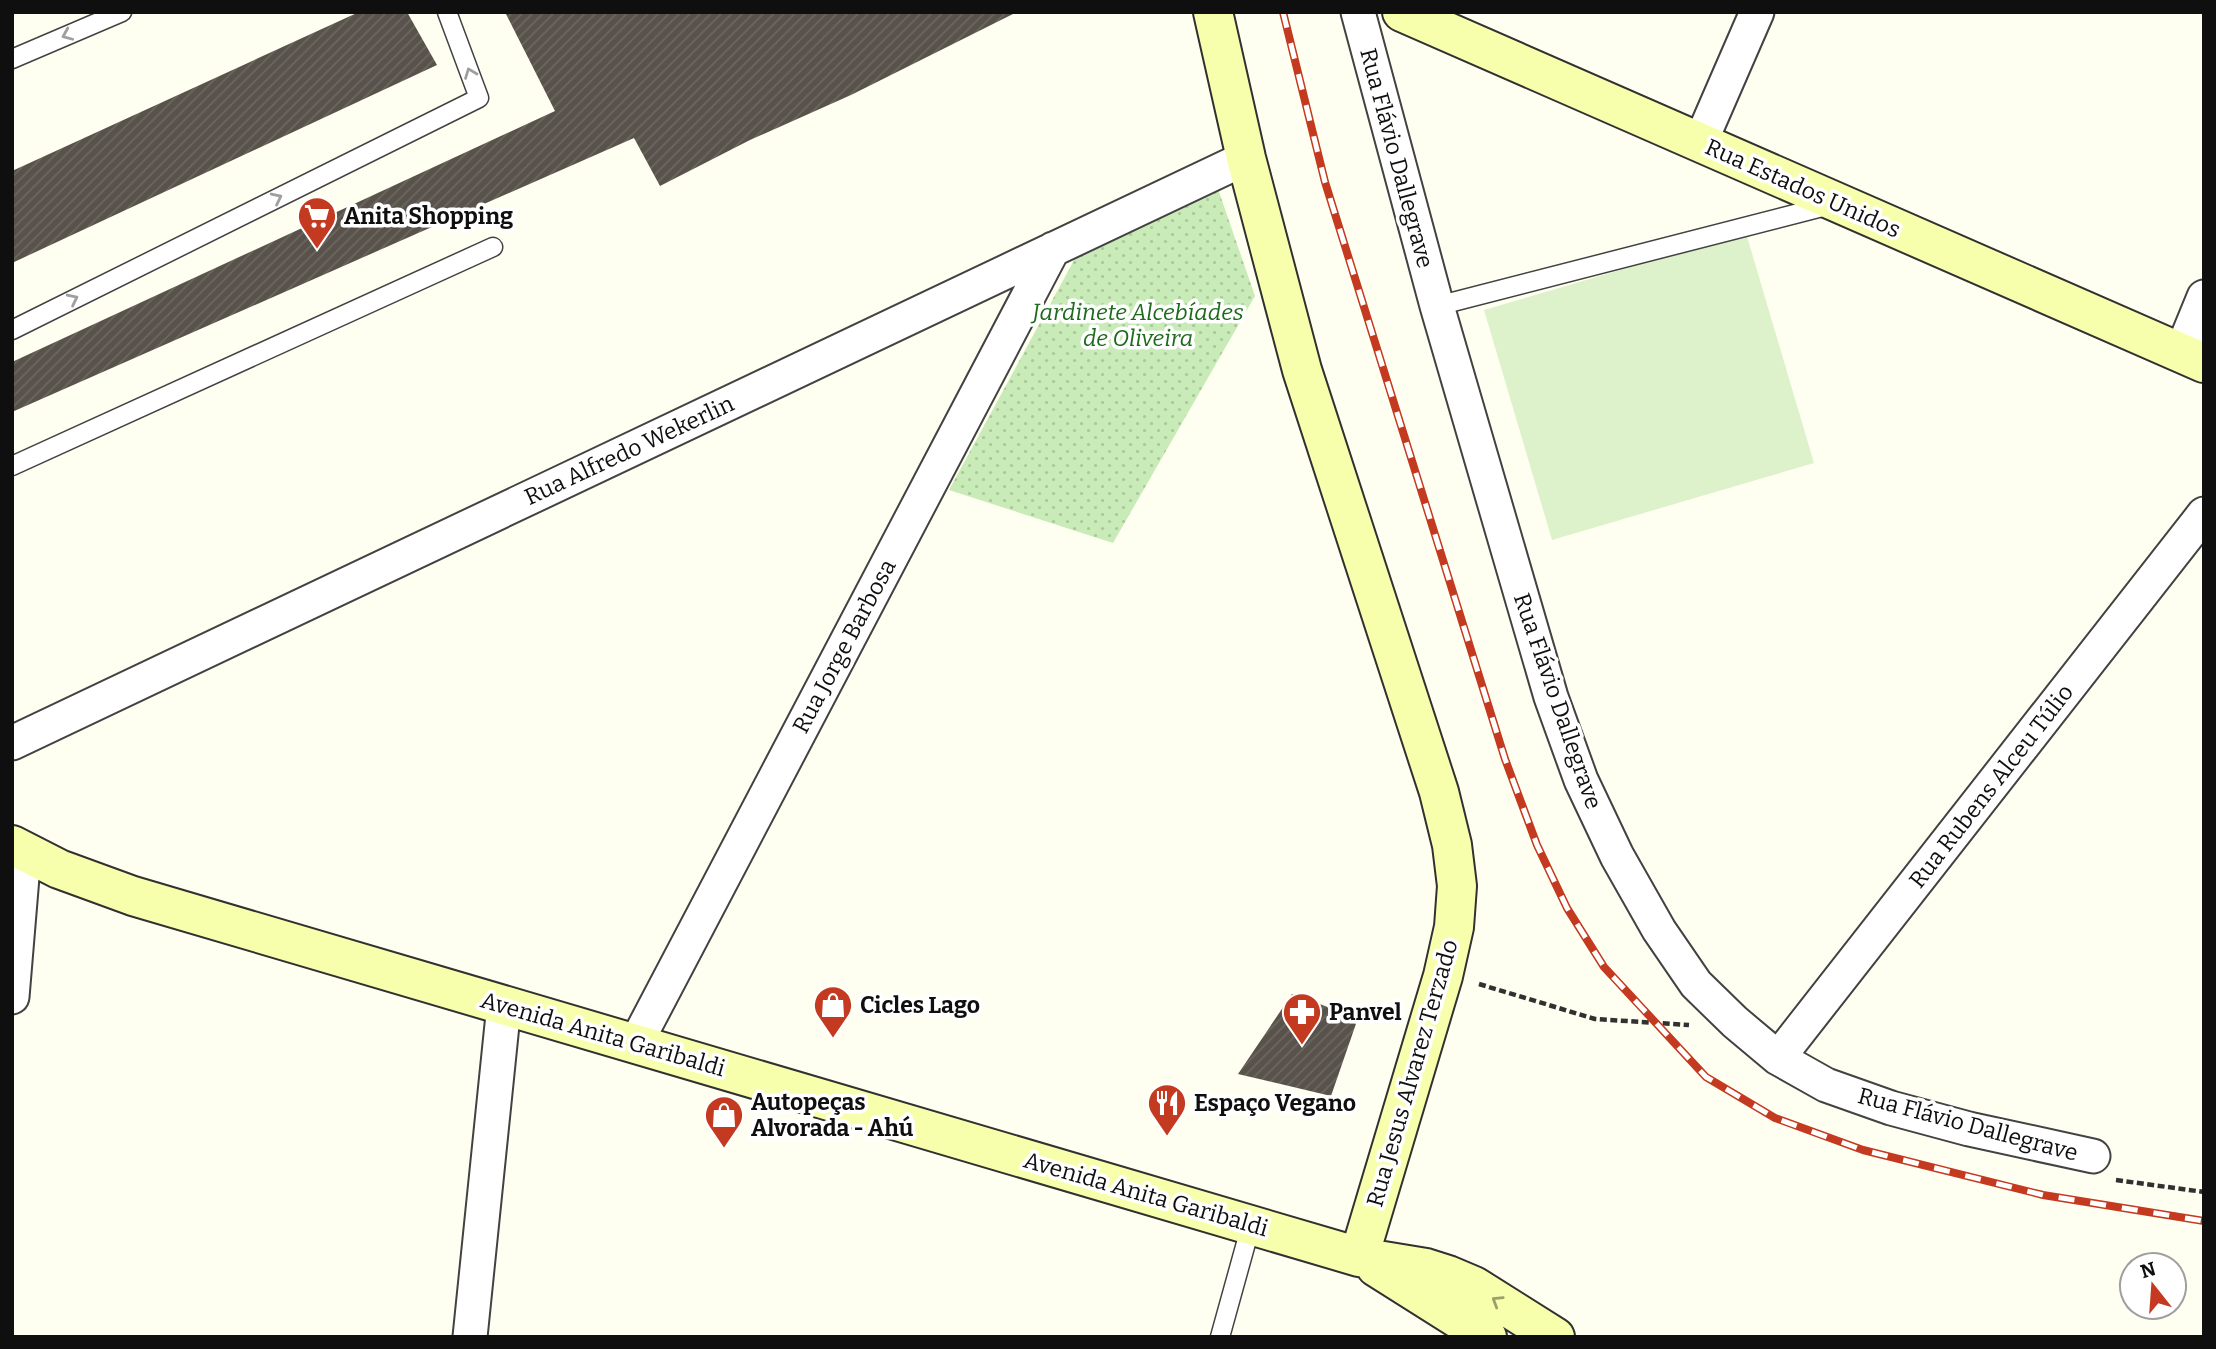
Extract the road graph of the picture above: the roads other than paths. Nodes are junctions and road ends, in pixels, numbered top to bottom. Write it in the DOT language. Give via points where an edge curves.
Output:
graph roads {
  1 [pos="122,12"];
  2 [pos="447,12"];
  3 [pos="1213,12"];
  4 [pos="1358,12"];
  5 [pos="1402,12"];
  6 [pos="1756,12"];
  7 [pos="12,59"];
  8 [pos="1700,143"];
  9 [pos="1246,158"];
  10 [pos="1838,203"];
  11 [pos="493,247"];
  12 [pos="1053,249"];
  13 [pos="2204,297"];
  14 [pos="1437,306"];
  15 [pos="12,330"];
  16 [pos="2192,358"];
  17 [pos="12,466"];
  18 [pos="2204,514"];
  19 [pos="12,743"];
  20 [pos="18,849"];
  21 [pos="12,997"];
  22 [pos="504,1005"];
  23 [pos="636,1043"];
  24 [pos="1778,1058"];
  25 [pos="2103,1168"];
  26 [pos="1251,1225"];
  27 [pos="1359,1257"];
  28 [pos="470,1337"];
  29 [pos="1220,1337"];
  30 [pos="1487,1337"];
  31 [pos="1555,1337"];
  1 -- 7 [label="lane, one-way"];
  15 -- 2 [label="lane, one-way" via="479,97"];
  3 -- 9 [label="main road"];
  4 -- 14 [label="street, Rua Flávio Dallegrave"];
  5 -- 8 [label="main road, Rua Estados Unidos"];
  6 -- 8 [label="street"];
  8 -- 10 [label="main road, Rua Estados Unidos"];
  9 -- 12 [label="street, Rua Alfredo Wekerlin"];
  9 -- 27 [label="main road, Rua Jesus Alvarez Terzado" via="1302,370 1439,792 1457,886 1443,976"];
  10 -- 14 [label="lane"];
  10 -- 16 [label="main road, Rua Estados Unidos"];
  11 -- 17 [label="lane"];
  12 -- 19 [label="street, Rua Alfredo Wekerlin"];
  12 -- 23 [label="street, Rua Jorge Barbosa"];
  13 -- 16 [label="street"];
  14 -- 24 [label="street, Rua Flávio Dallegrave" via="1539,657 1581,780 1658,930 1696,984"];
  18 -- 24 [label="street, Rua Rubens Alceu Túlio"];
  20 -- 21 [label="street"];
  20 -- 22 [label="main road, Avenida Anita Garibaldi" via="92,883"];
  22 -- 23 [label="main road, Avenida Anita Garibaldi"];
  22 -- 28 [label="street"];
  23 -- 26 [label="main road, Avenida Anita Garibaldi"];
  24 -- 25 [label="street, Rua Flávio Dallegrave" via="1826,1085 1891,1108"];
  26 -- 27 [label="main road, Avenida Anita Garibaldi"];
  26 -- 29 [label="lane"];
  27 -- 30 [label="main road, Avenida Anita Garibaldi"];
  31 -- 27 [label="main road, Avenida Anita Garibaldi, one-way" via="1474,1286 1448,1275"];
}
